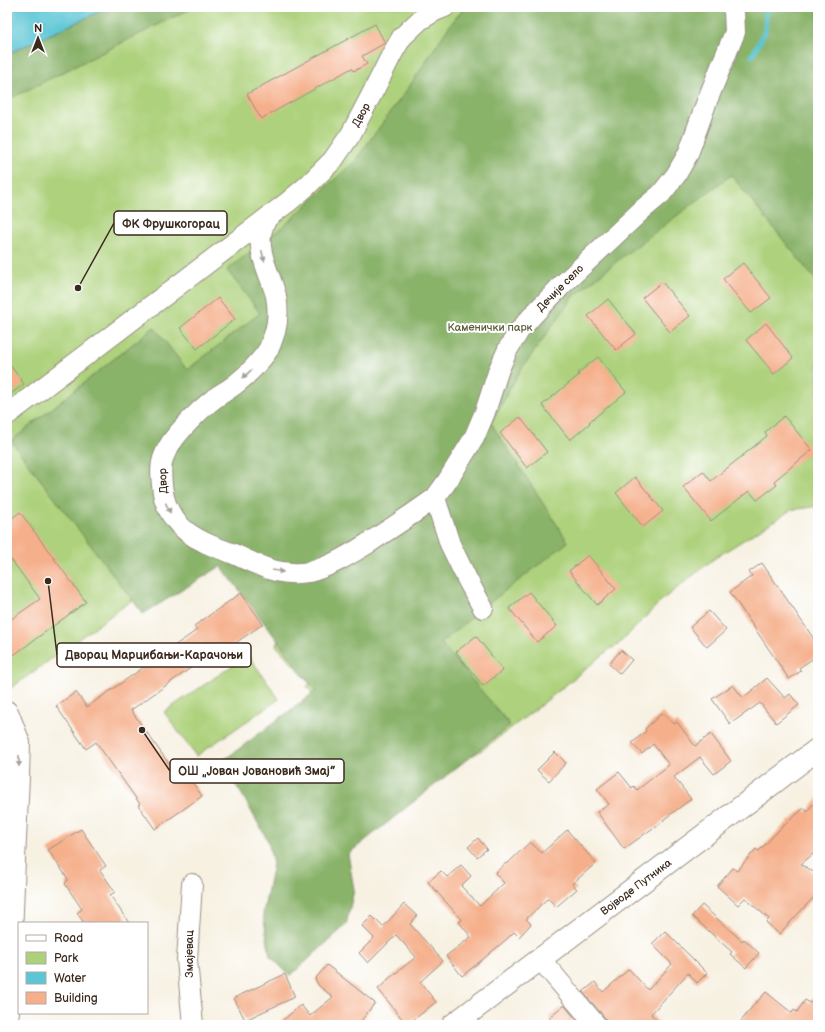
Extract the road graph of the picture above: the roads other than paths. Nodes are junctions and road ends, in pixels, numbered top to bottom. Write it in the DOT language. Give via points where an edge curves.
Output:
graph roads {
  1 [pos="445,7"];
  2 [pos="732,7"];
  3 [pos="267,218"];
  4 [pos="7,415"];
  5 [pos="434,498"];
  6 [pos="483,608"];
  7 [pos="7,711"];
  8 [pos="818,749"];
  9 [pos="192,884"];
  10 [pos="540,960"];
  11 [pos="7,1021"];
  12 [pos="193,1025"];
  13 [pos="453,1025"];
  14 [pos="596,1025"];
  1 -- 3 [label="street, Двор" via="420,20 402,37 351,134 333,160 307,186"];
  2 -- 5 [label="street, Дечије село" via="735,32 688,154 676,175 661,194 562,284 519,331 499,369 474,438"];
  3 -- 4 [label="street, Двор"];
  3 -- 5 [label="street, Двор, one-way" via="261,230 261,244 276,296 278,313 269,349 236,384 215,398 187,424 168,446 161,466 163,494 168,510 188,533 203,542 262,567 277,572 293,573 309,572 338,561 409,517"];
  5 -- 6 [label="street" via="450,544"];
  7 -- 11 [label="street, one-way" via="20,743"];
  8 -- 10 [label="main road, Војводе Путника"];
  9 -- 12 [label="street, Змајевац" via="187,960"];
  10 -- 13 [label="main road, Војводе Путника"];
  10 -- 14 [label="street"];
}
